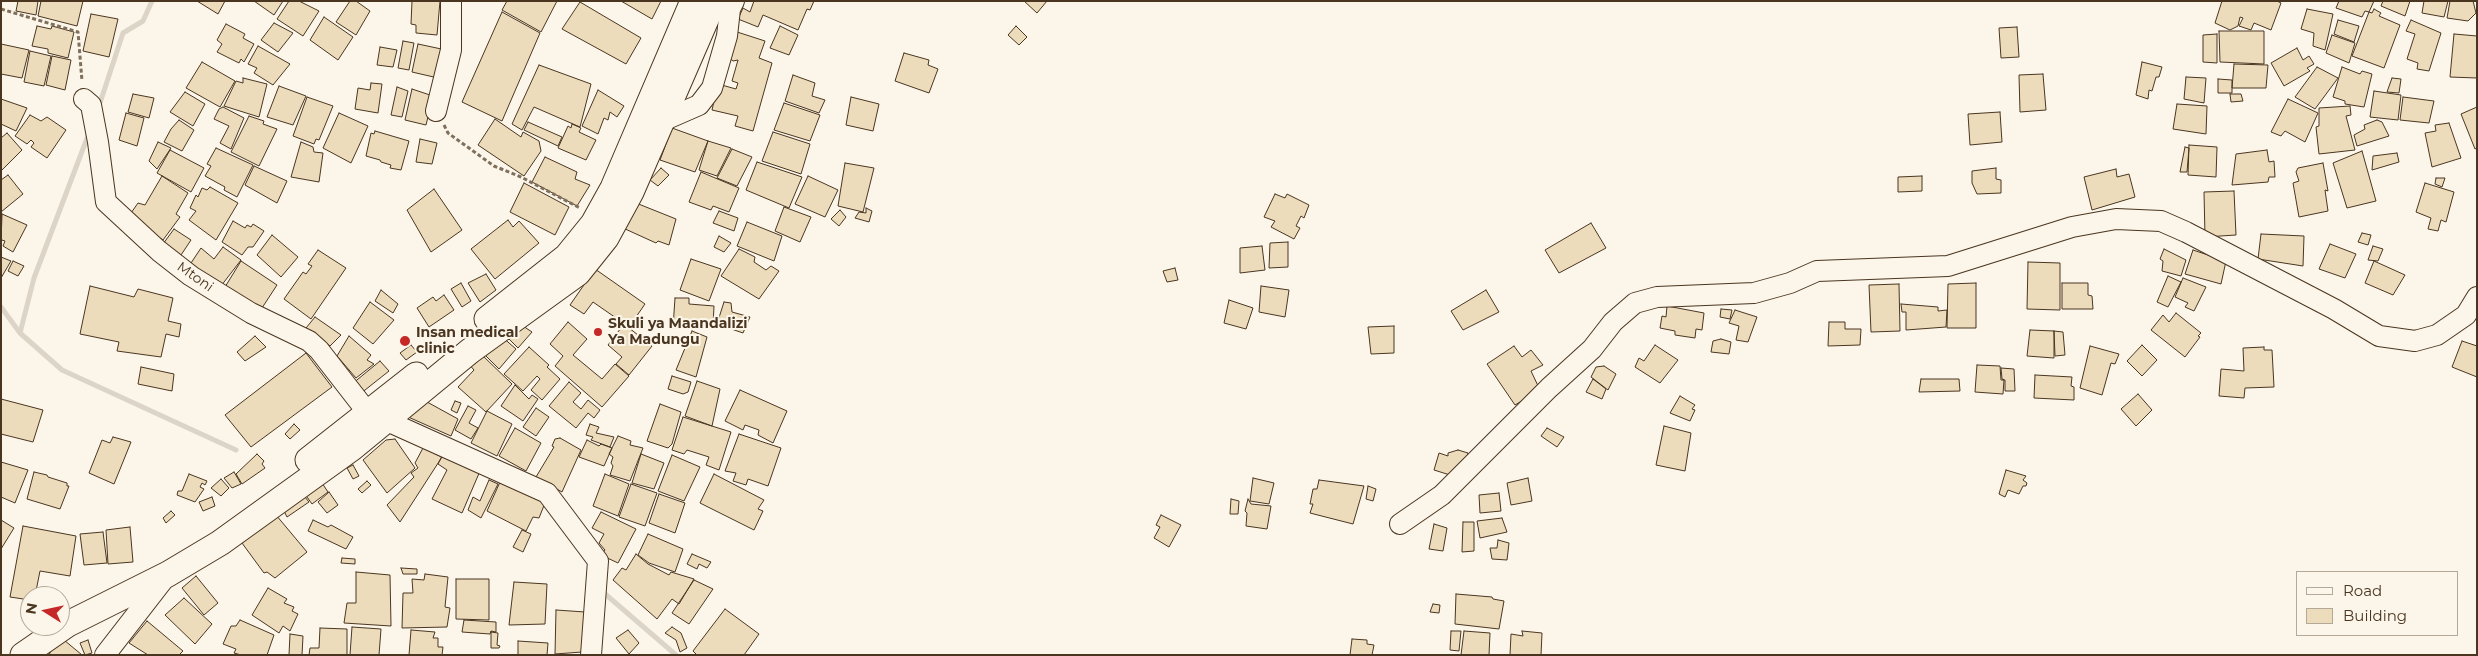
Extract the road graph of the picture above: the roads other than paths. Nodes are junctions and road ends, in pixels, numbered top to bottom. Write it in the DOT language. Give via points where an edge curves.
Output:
graph roads {
  1 [pos="451,1"];
  2 [pos="693,1"];
  3 [pos="714,1"];
  4 [pos="734,1"];
  5 [pos="84,99"];
  6 [pos="436,112"];
  7 [pos="660,122"];
  8 [pos="2477,297"];
  9 [pos="378,417"];
  10 [pos="1400,524"];
  11 [pos="168,574"];
  12 [pos="70,607"];
  13 [pos="29,636"];
  14 [pos="5,655"];
  15 [pos="23,655"];
  16 [pos="105,655"];
  17 [pos="591,655"];
  1 -- 6 [label="street" via="451,50"];
  2 -- 9 [label="main road" via="613,188 596,218 567,256"];
  3 -- 7 [label="main road"];
  4 -- 7 [label="street" via="712,88 699,105"];
  5 -- 9 [label="street, Mtoni" via="91,105 106,202 191,276 251,313 309,341"];
  7 -- 9 [label="main road" via="631,192 606,238 578,273"];
  8 -- 10 [label="street" via="2466,315 2437,335 2416,341 2379,336 2186,232 2161,221 2116,219 2072,227 1948,266 1817,271 1754,293 1657,297 1635,302 1613,322 1592,349 1442,496"];
  9 -- 11 [label="main road" via="220,542"];
  9 -- 12 [label="main road" via="171,562"];
  9 -- 17 [label="street" via="547,493 598,561"];
  11 -- 15 [label="main road" via="68,624"];
  11 -- 16 [label="street"];
  13 -- 14 [label="main road"];
}
